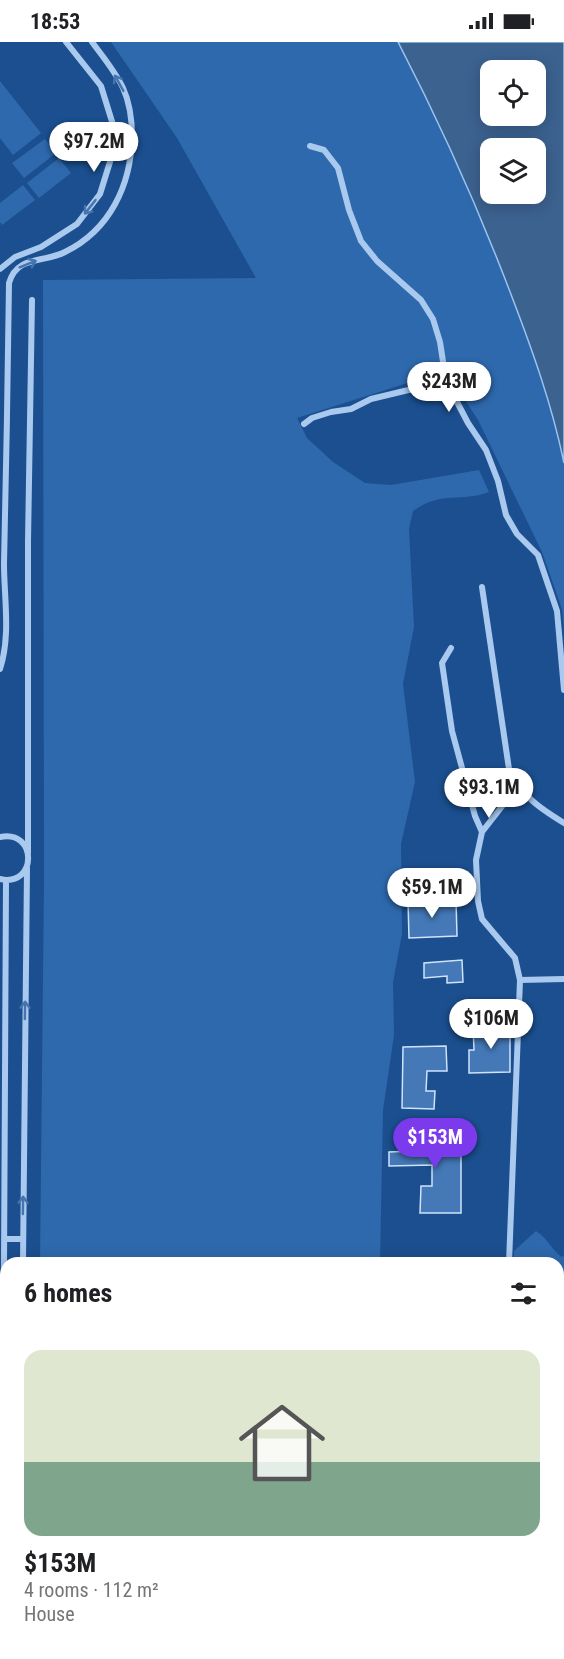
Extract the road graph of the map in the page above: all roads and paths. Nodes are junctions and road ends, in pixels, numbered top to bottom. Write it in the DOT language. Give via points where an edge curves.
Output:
graph roads {
  1 [pos="66,42"];
  2 [pos="92,42"];
  3 [pos="310,146"];
  4 [pos="0,269"];
  5 [pos="32,300"];
  6 [pos="446,381"];
  7 [pos="304,424"];
  8 [pos="483,587"];
  9 [pos="451,648"];
  10 [pos="0,669"];
  11 [pos="564,690"];
  12 [pos="518,786"];
  13 [pos="564,823"];
  14 [pos="482,832"];
  15 [pos="0,837"];
  16 [pos="28,853"];
  17 [pos="27,868"];
  18 [pos="3,880"];
  19 [pos="564,979"];
  20 [pos="520,980"];
  21 [pos="4,1239"];
  22 [pos="23,1239"];
  23 [pos="4,1257"];
  24 [pos="23,1257"];
  25 [pos="509,1257"];
  1 -- 4 [label="street, one-way" via="101,86 114,128 114,149 100,194 77,224"];
  10 -- 2 [label="street, one-way" via="5,627 9,283 13,272 25,263 65,253 94,234 112,212 126,183 132,158 129,104 123,87"];
  3 -- 6 [label="street" via="324,150 338,168 361,242 421,300 433,319"];
  5 -- 16 [label="street"];
  6 -- 7 [label="street" via="371,399"];
  6 -- 11 [label="street" via="486,450 506,515 517,534 538,555 557,611"];
  8 -- 12 [label="street" via="509,769"];
  9 -- 14 [label="street" via="442,663 450,720 474,816"];
  12 -- 13 [label="street" via="535,805"];
  12 -- 14 [label="street"];
  14 -- 20 [label="street" via="476,860 478,901 483,919 515,958"];
  15 -- 16 [label="street" via="20,840"];
  16 -- 17 [label="street"];
  17 -- 18 [label="street" via="17,878"];
  22 -- 17 [label="street, one-way"];
  18 -- 21 [label="street"];
  19 -- 20 [label="street"];
  20 -- 25 [label="street"];
  21 -- 22 [label="street"];
  21 -- 23 [label="street"];
  22 -- 24 [label="street"];
}
